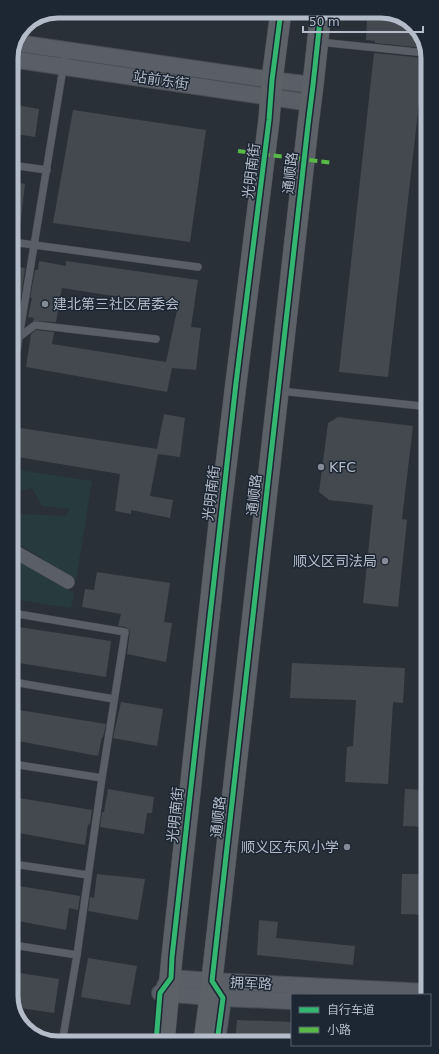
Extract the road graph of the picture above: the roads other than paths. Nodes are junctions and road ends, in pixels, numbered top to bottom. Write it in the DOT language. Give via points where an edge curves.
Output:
graph roads {
  1 [pos="279,18"];
  2 [pos="320,18"];
  3 [pos="317,42"];
  4 [pos="21,44"];
  5 [pos="66,50"];
  6 [pos="421,52"];
  7 [pos="18,60"];
  8 [pos="64,66"];
  9 [pos="272,88"];
  10 [pos="312,94"];
  11 [pos="18,165"];
  12 [pos="47,170"];
  13 [pos="18,243"];
  14 [pos="34,245"];
  15 [pos="198,267"];
  16 [pos="18,322"];
  17 [pos="18,335"];
  18 [pos="156,339"];
  19 [pos="278,391"];
  20 [pos="421,406"];
  21 [pos="18,553"];
  22 [pos="68,582"];
  23 [pos="18,614"];
  24 [pos="18,683"];
  25 [pos="114,698"];
  26 [pos="18,765"];
  27 [pos="102,778"];
  28 [pos="18,865"];
  29 [pos="88,875"];
  30 [pos="18,946"];
  31 [pos="77,955"];
  32 [pos="167,988"];
  33 [pos="215,992"];
  34 [pos="421,992"];
  35 [pos="291,1001"];
  36 [pos="63,1036"];
  37 [pos="157,1036"];
  38 [pos="164,1036"];
  39 [pos="205,1036"];
  40 [pos="217,1036"];
  1 -- 9 [label="main road, 光明南街"];
  2 -- 3 [label="main road, 通顺路"];
  3 -- 6 [label="lane"];
  3 -- 10 [label="main road, 通顺路"];
  4 -- 5 [label="street, 站前东街"];
  5 -- 8 [label="lane"];
  5 -- 9 [label="street, 站前东街"];
  7 -- 8 [label="street, 站前东街"];
  8 -- 9 [label="street, 站前东街"];
  8 -- 12 [label="lane"];
  9 -- 10 [label="street, 站前东街"];
  9 -- 32 [label="main road, 光明南街" via="220,515"];
  10 -- 19 [label="main road, 通顺路"];
  11 -- 12 [label="lane"];
  12 -- 14 [label="lane"];
  13 -- 14 [label="lane"];
  14 -- 15 [label="lane"];
  14 -- 16 [label="lane"];
  17 -- 18 [label="lane" via="35,325"];
  19 -- 20 [label="lane"];
  19 -- 33 [label="main road, 通顺路"];
  21 -- 22 [label="street"];
  23 -- 25 [label="lane" via="124,632"];
  24 -- 25 [label="lane"];
  25 -- 27 [label="lane"];
  26 -- 27 [label="lane"];
  27 -- 29 [label="lane"];
  28 -- 29 [label="lane"];
  29 -- 31 [label="lane"];
  30 -- 31 [label="lane"];
  31 -- 36 [label="lane"];
  32 -- 33 [label="street, 拥军路"];
  32 -- 37 [label="street"];
  32 -- 38 [label="main road"];
  33 -- 34 [label="street, 拥军路"];
  33 -- 35 [label="street"];
  33 -- 39 [label="main road, 通顺路"];
  33 -- 40 [label="street"];
}
